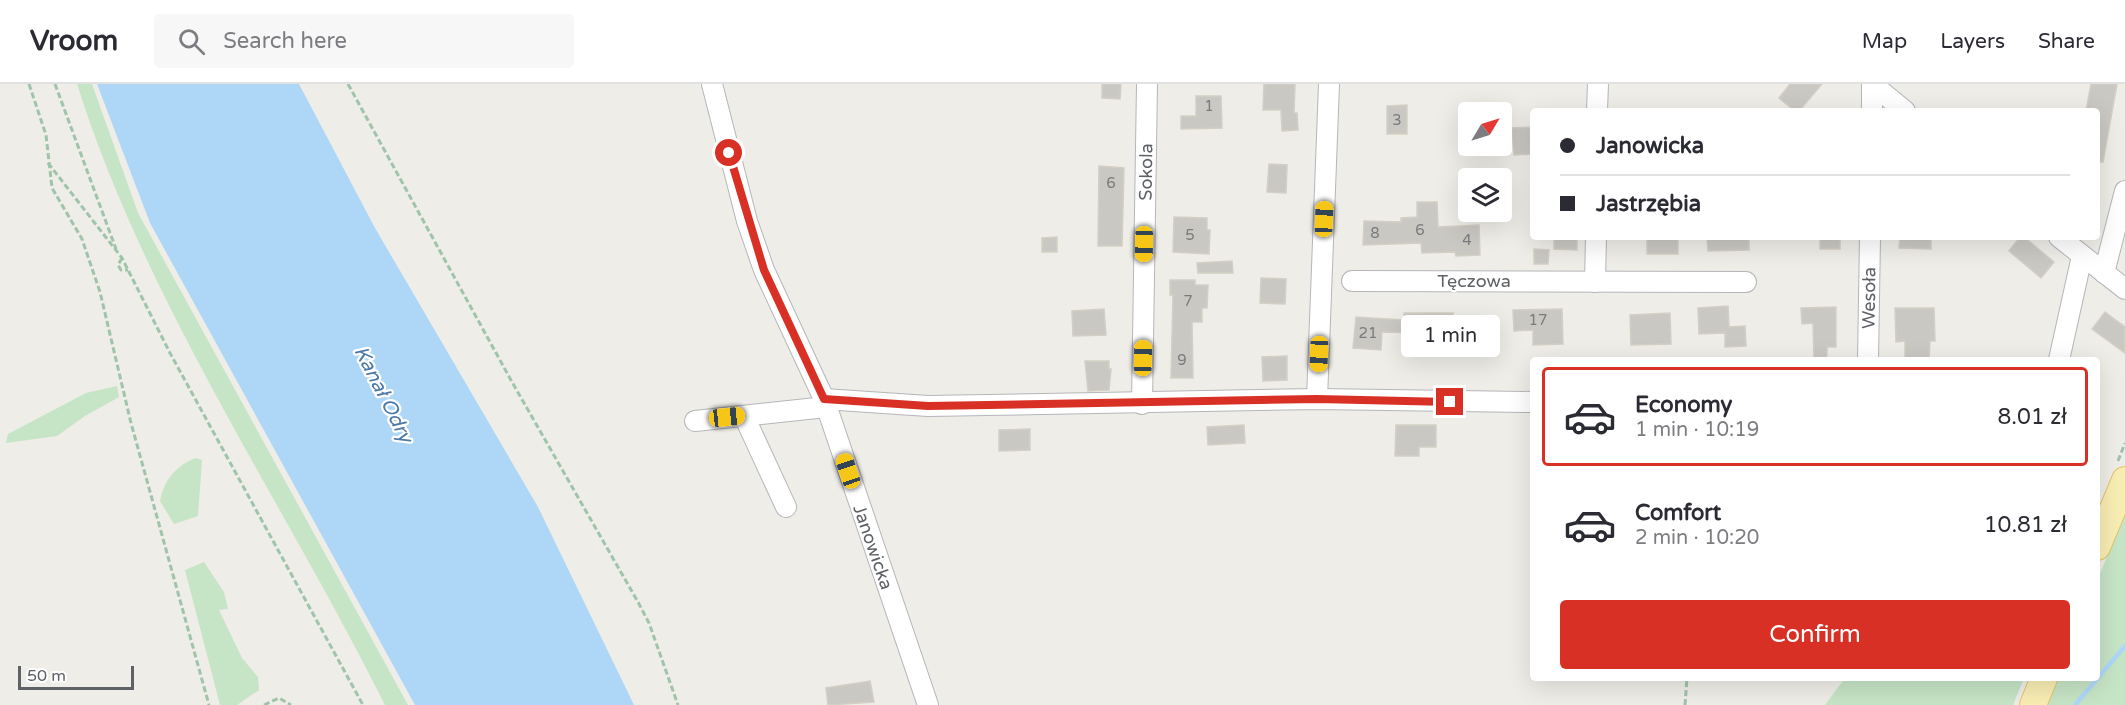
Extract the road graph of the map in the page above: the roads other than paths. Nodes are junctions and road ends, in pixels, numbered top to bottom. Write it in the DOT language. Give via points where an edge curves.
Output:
graph roads {
  1 [pos="711,84"];
  2 [pos="1147,84"];
  3 [pos="1329,84"];
  4 [pos="1598,84"];
  5 [pos="1872,84"];
  6 [pos="1598,108"];
  7 [pos="1872,108"];
  8 [pos="1901,108"];
  9 [pos="2125,190"];
  10 [pos="1596,240"];
  11 [pos="1870,240"];
  12 [pos="2063,240"];
  13 [pos="2082,256"];
  14 [pos="2104,273"];
  15 [pos="1353,281"];
  16 [pos="1595,282"];
  17 [pos="1746,282"];
  18 [pos="2125,289"];
  19 [pos="1868,357"];
  20 [pos="2060,357"];
  21 [pos="1317,399"];
  22 [pos="1530,402"];
  23 [pos="825,403"];
  24 [pos="1142,404"];
  25 [pos="744,416"];
  26 [pos="695,421"];
  27 [pos="2125,480"];
  28 [pos="786,507"];
  29 [pos="2100,540"];
  30 [pos="2042,681"];
  31 [pos="928,705"];
  32 [pos="2032,705"];
  1 -- 23 [label="street, Janowicka" via="764,270"];
  2 -- 24 [label="street, Sokola"];
  3 -- 21 [label="street"];
  4 -- 6 [label="street"];
  5 -- 7 [label="street"];
  5 -- 8 [label="street"];
  9 -- 14 [label="street"];
  10 -- 16 [label="street"];
  11 -- 19 [label="street, Wesoła"];
  12 -- 13 [label="street"];
  13 -- 14 [label="street"];
  13 -- 20 [label="street"];
  14 -- 18 [label="street"];
  15 -- 16 [label="street, Tęczowa"];
  16 -- 17 [label="street, Tęczowa"];
  21 -- 22 [label="street"];
  21 -- 24 [label="street"];
  23 -- 24 [label="street"];
  23 -- 25 [label="street"];
  23 -- 31 [label="street, Janowicka"];
  25 -- 26 [label="street"];
  25 -- 28 [label="street"];
  27 -- 29 [label="main road"];
  30 -- 32 [label="main road"];
}
